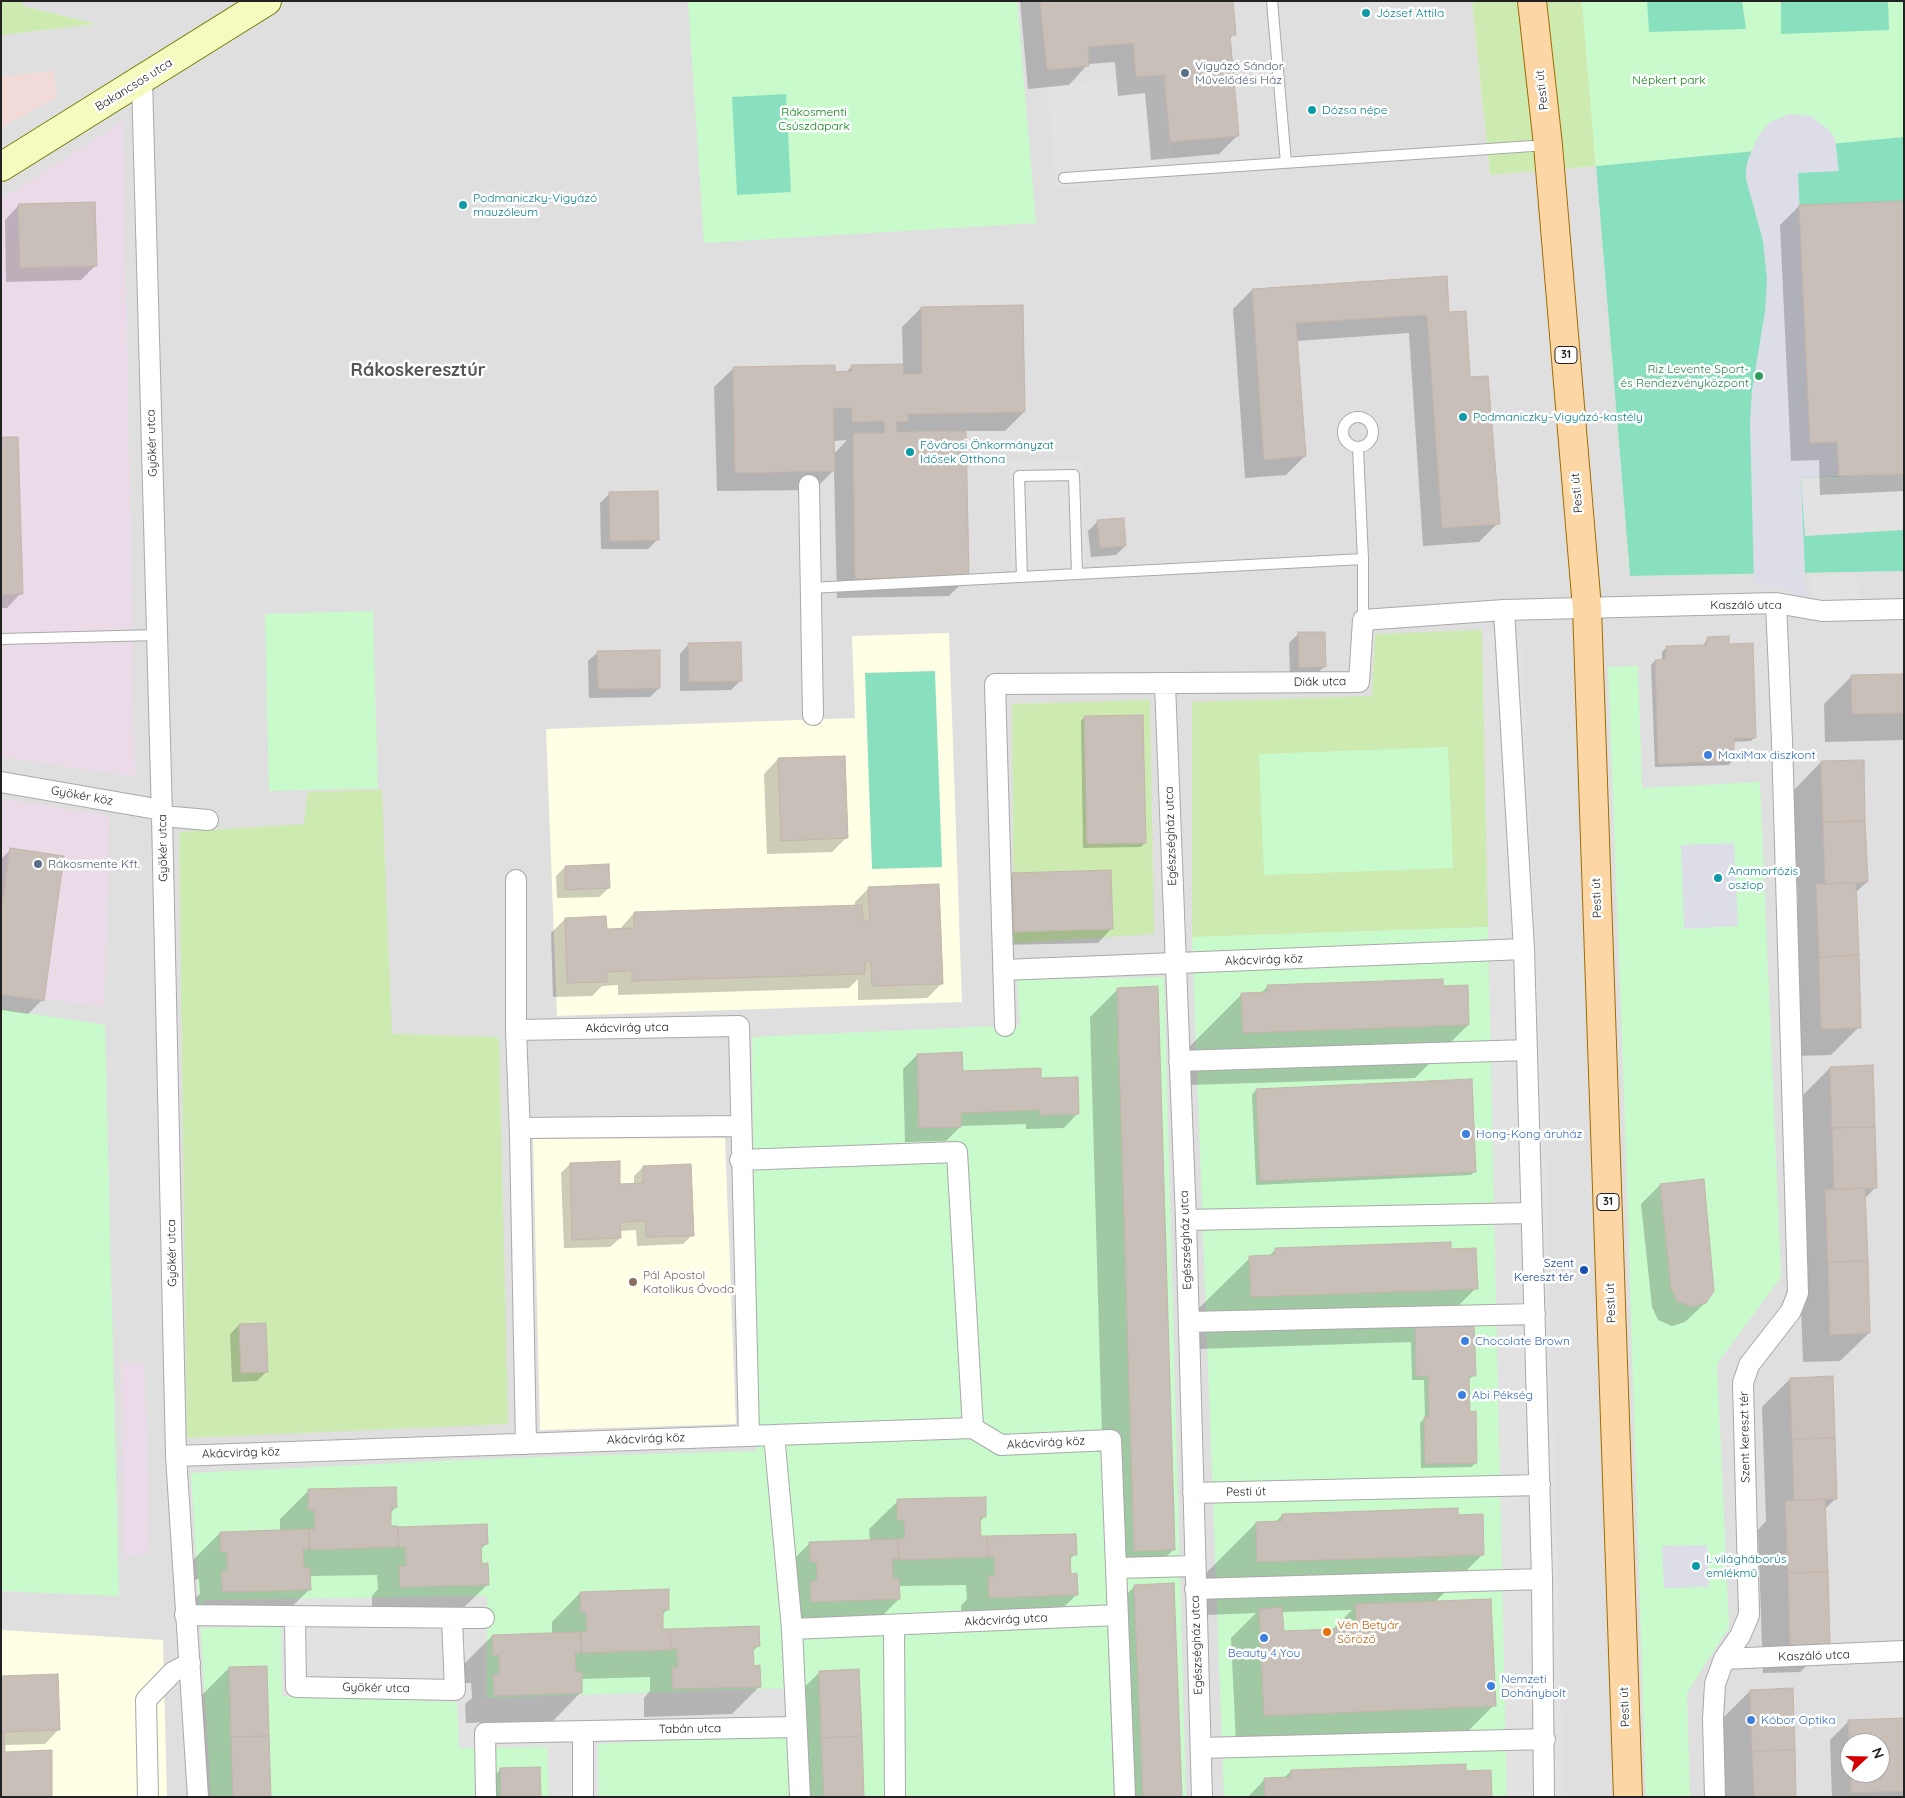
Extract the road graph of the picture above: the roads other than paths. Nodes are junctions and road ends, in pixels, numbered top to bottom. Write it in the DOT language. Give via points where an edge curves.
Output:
graph roads {
  1 [pos="267,1"];
  2 [pos="1272,1"];
  3 [pos="1532,1"];
  4 [pos="142,80"];
  5 [pos="1548,145"];
  6 [pos="1286,163"];
  7 [pos="1,167"];
  8 [pos="1064,178"];
  9 [pos="1358,448"];
  10 [pos="809,485"];
  11 [pos="1363,559"];
  12 [pos="1077,574"];
  13 [pos="1022,577"];
  14 [pos="810,588"];
  15 [pos="1776,603"];
  16 [pos="1587,608"];
  17 [pos="1904,609"];
  18 [pos="1504,610"];
  19 [pos="1363,620"];
  20 [pos="157,635"];
  21 [pos="1,639"];
  22 [pos="1165,684"];
  23 [pos="813,715"];
  24 [pos="1,782"];
  25 [pos="162,813"];
  26 [pos="208,820"];
  27 [pos="516,880"];
  28 [pos="1524,949"];
  29 [pos="1175,964"];
  30 [pos="1003,970"];
  31 [pos="1004,1026"];
  32 [pos="516,1030"];
  33 [pos="1527,1050"];
  34 [pos="1179,1061"];
  35 [pos="741,1126"];
  36 [pos="520,1128"];
  37 [pos="740,1160"];
  38 [pos="1531,1213"];
  39 [pos="1186,1220"];
  40 [pos="1535,1314"];
  41 [pos="1189,1322"];
  42 [pos="973,1428"];
  43 [pos="748,1435"];
  44 [pos="774,1435"];
  45 [pos="526,1444"];
  46 [pos="176,1456"];
  47 [pos="1540,1485"];
  48 [pos="1193,1493"];
  49 [pos="1195,1566"];
  50 [pos="1116,1568"];
  51 [pos="1542,1579"];
  52 [pos="1195,1589"];
  53 [pos="185,1615"];
  54 [pos="1117,1615"];
  55 [pos="295,1618"];
  56 [pos="484,1618"];
  57 [pos="452,1620"];
  58 [pos="894,1625"];
  59 [pos="792,1629"];
  60 [pos="1904,1651"];
  61 [pos="1724,1659"];
  62 [pos="190,1663"];
  63 [pos="796,1727"];
  64 [pos="583,1732"];
  65 [pos="1545,1739"];
  66 [pos="1201,1748"];
  67 [pos="148,1797"];
  68 [pos="198,1797"];
  69 [pos="486,1797"];
  70 [pos="584,1797"];
  71 [pos="800,1797"];
  72 [pos="895,1797"];
  73 [pos="1125,1797"];
  74 [pos="1202,1797"];
  75 [pos="1544,1797"];
  76 [pos="1628,1797"];
  77 [pos="1714,1797"];
  1 -- 4 [label="street, Bakancsos utca"];
  2 -- 6 [label="lane"];
  3 -- 5 [label="main road, Pesti út / 31"];
  4 -- 7 [label="street, Bakancsos utca"];
  4 -- 20 [label="street, Gyökér utca"];
  5 -- 6 [label="lane"];
  5 -- 16 [label="main road, Pesti út / 31"];
  6 -- 8 [label="lane"];
  9 -- 11 [label="lane"];
  10 -- 14 [label="street"];
  11 -- 12 [label="lane"];
  11 -- 19 [label="lane"];
  12 -- 13 [label="lane"];
  12 -- 13 [label="lane" via="1074,474 1019,476"];
  13 -- 14 [label="lane"];
  14 -- 23 [label="street"];
  15 -- 16 [label="street, Kaszáló utca"];
  15 -- 17 [label="street, Kaszáló utca" via="1822,612"];
  15 -- 61 [label="street, Szent kereszt tér" via="1798,1294 1791,1311 1750,1365 1743,1383 1749,1615 1740,1636"];
  16 -- 18 [label="street"];
  16 -- 76 [label="main road, Pesti út / 31"];
  18 -- 19 [label="street"];
  18 -- 28 [label="street"];
  19 -- 22 [label="street, Diák utca" via="1359,682"];
  20 -- 21 [label="lane"];
  20 -- 25 [label="street, Gyökér utca"];
  22 -- 29 [label="street, Egészségház utca"];
  22 -- 30 [label="street, Diák utca" via="995,684"];
  24 -- 25 [label="street, Gyökér köz"];
  25 -- 26 [label="street, Gyökér köz"];
  25 -- 46 [label="street, Gyökér utca"];
  27 -- 32 [label="street"];
  28 -- 29 [label="street, Akácvirág köz"];
  28 -- 33 [label="street"];
  29 -- 30 [label="street, Akácvirág köz"];
  29 -- 34 [label="street, Egészségház utca"];
  30 -- 31 [label="street"];
  32 -- 35 [label="street, Akácvirág utca" via="739,1026"];
  32 -- 36 [label="street"];
  33 -- 34 [label="street"];
  33 -- 38 [label="street"];
  34 -- 39 [label="street, Egészségház utca"];
  35 -- 36 [label="street"];
  35 -- 37 [label="street"];
  36 -- 45 [label="street"];
  37 -- 42 [label="street" via="957,1152"];
  37 -- 43 [label="street"];
  38 -- 39 [label="street"];
  38 -- 40 [label="street"];
  39 -- 41 [label="street, Egészségház utca"];
  40 -- 41 [label="street"];
  40 -- 47 [label="street"];
  41 -- 48 [label="street, Egészségház utca"];
  42 -- 44 [label="street, Akácvirág köz"];
  42 -- 50 [label="street, Akácvirág köz" via="1001,1445 1111,1440"];
  43 -- 44 [label="street, Akácvirág köz"];
  43 -- 45 [label="street, Akácvirág köz"];
  44 -- 59 [label="street"];
  45 -- 46 [label="street, Akácvirág köz"];
  46 -- 53 [label="street, Gyökér utca"];
  47 -- 48 [label="street, Pesti út"];
  47 -- 51 [label="street"];
  48 -- 49 [label="street, Egészségház utca"];
  49 -- 50 [label="street"];
  49 -- 52 [label="street, Egészségház utca"];
  50 -- 54 [label="street"];
  51 -- 52 [label="street"];
  51 -- 65 [label="street"];
  52 -- 66 [label="street, Egészségház utca"];
  53 -- 55 [label="street"];
  53 -- 62 [label="street, Gyökér utca"];
  54 -- 58 [label="street, Akácvirág utca"];
  54 -- 73 [label="street"];
  55 -- 57 [label="street"];
  55 -- 57 [label="street, Gyökér utca" via="296,1686 455,1690"];
  56 -- 57 [label="street"];
  58 -- 59 [label="street, Akácvirág utca"];
  58 -- 72 [label="street"];
  59 -- 63 [label="street"];
  60 -- 61 [label="street, Kaszáló utca"];
  61 -- 77 [label="street" via="1715,1684"];
  62 -- 67 [label="street" via="173,1672 146,1700"];
  62 -- 68 [label="street, Gyökér utca"];
  63 -- 64 [label="street, Tabán utca"];
  63 -- 71 [label="street"];
  64 -- 69 [label="street, Tabán utca" via="485,1733"];
  64 -- 70 [label="street"];
  65 -- 66 [label="street"];
  65 -- 75 [label="street"];
  66 -- 74 [label="street, Egészségház utca"];
}
